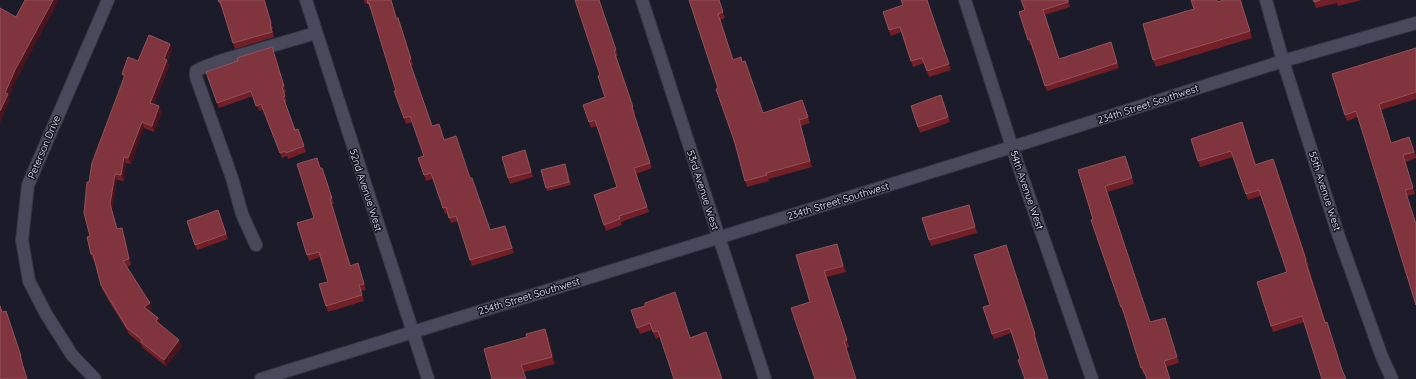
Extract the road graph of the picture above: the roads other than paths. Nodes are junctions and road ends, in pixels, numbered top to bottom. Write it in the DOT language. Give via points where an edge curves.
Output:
graph roads {
  1 [pos="108,0"];
  2 [pos="306,0"];
  3 [pos="642,0"];
  4 [pos="965,0"];
  5 [pos="1266,0"];
  6 [pos="1416,23"];
  7 [pos="316,33"];
  8 [pos="1283,61"];
  9 [pos="1012,147"];
  10 [pos="719,238"];
  11 [pos="256,245"];
  12 [pos="412,331"];
  13 [pos="94,379"];
  14 [pos="261,379"];
  15 [pos="428,379"];
  16 [pos="765,379"];
  17 [pos="1092,379"];
  18 [pos="1392,379"];
  1 -- 13 [label="street, Peterson Drive" via="28,185 22,240 30,281 46,314 72,355"];
  2 -- 7 [label="street, 52nd Avenue West"];
  3 -- 10 [label="street, 53rd Avenue West"];
  4 -- 9 [label="street, 54th Avenue West"];
  5 -- 8 [label="street, 55th Avenue West"];
  6 -- 8 [label="street, 234th Street Southwest"];
  7 -- 11 [label="street" via="223,60 196,71 242,214"];
  7 -- 12 [label="street, 52nd Avenue West"];
  8 -- 9 [label="street, 234th Street Southwest"];
  8 -- 18 [label="street, 55th Avenue West" via="1338,234"];
  9 -- 10 [label="street, 234th Street Southwest"];
  9 -- 17 [label="street, 54th Avenue West"];
  10 -- 12 [label="street, 234th Street Southwest"];
  10 -- 16 [label="street, 53rd Avenue West"];
  12 -- 14 [label="street, 234th Street Southwest"];
  12 -- 15 [label="street, 52nd Avenue West"];
}
